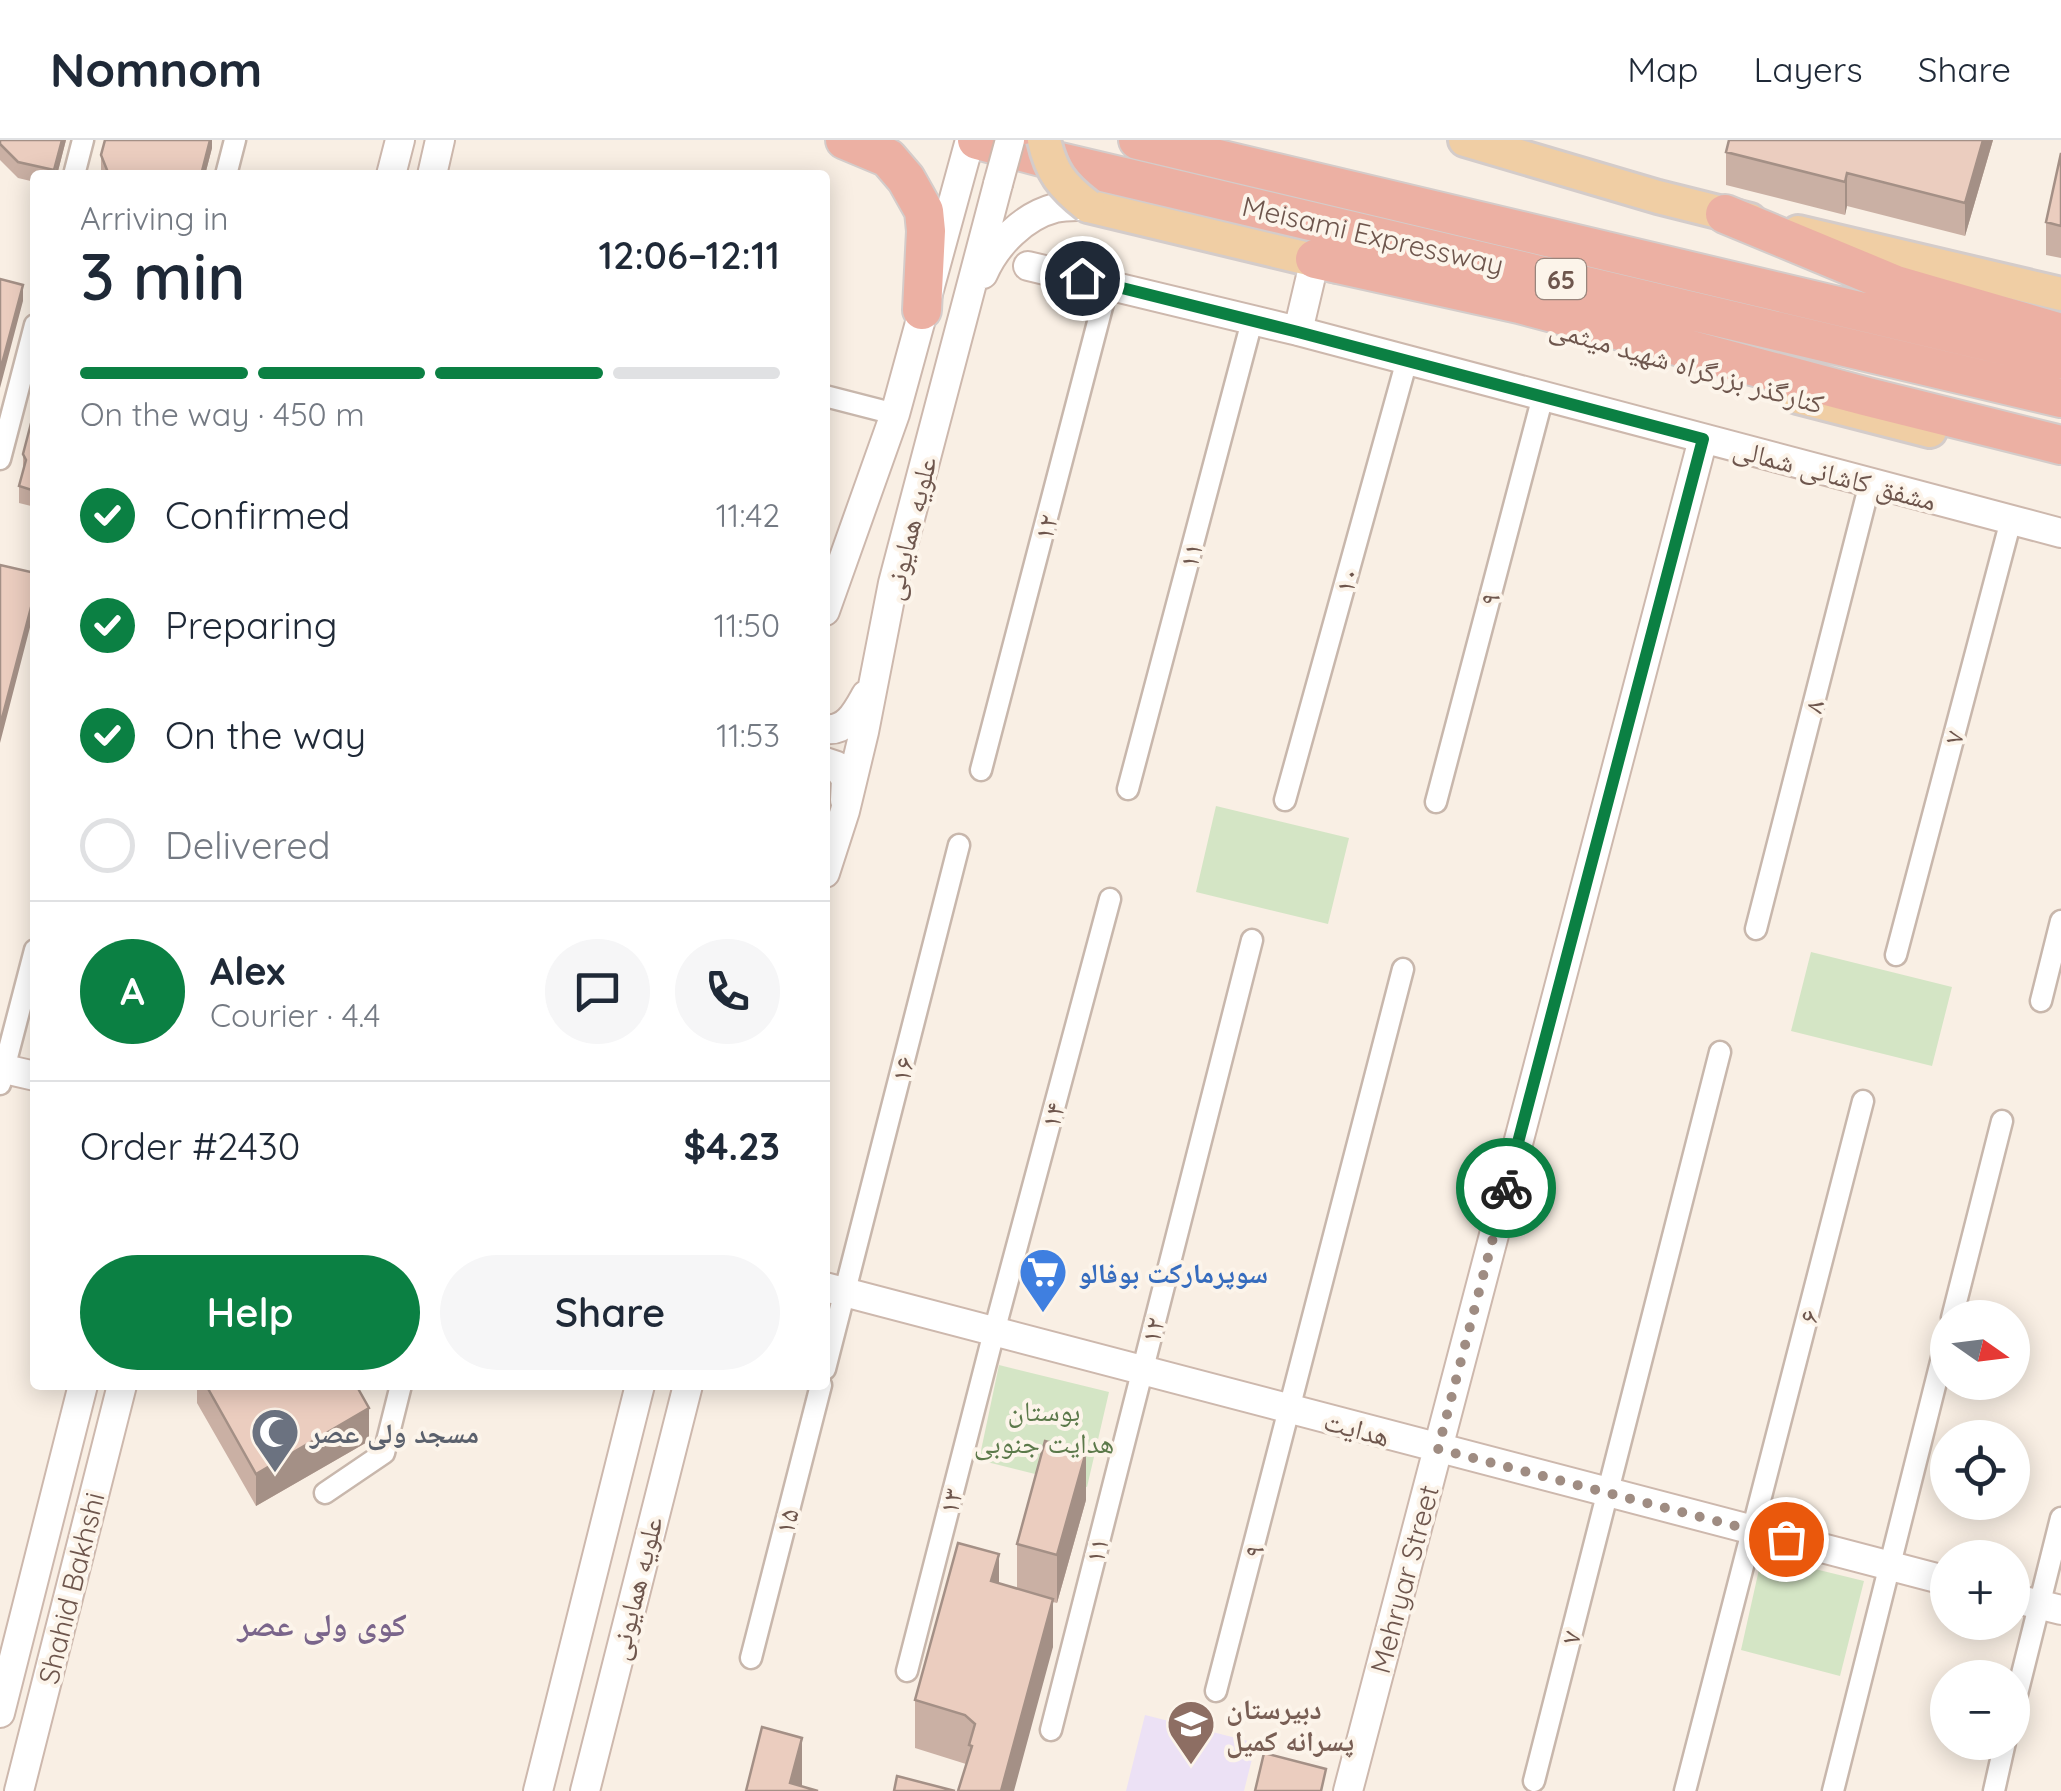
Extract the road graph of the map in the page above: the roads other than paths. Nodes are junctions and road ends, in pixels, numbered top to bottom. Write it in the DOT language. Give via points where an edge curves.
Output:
graph roads {
  1 [pos="83,140"];
  2 [pos="235,140"];
  3 [pos="400,140"];
  4 [pos="440,140"];
  5 [pos="845,140"];
  6 [pos="973,140"];
  7 [pos="1010,140"];
  8 [pos="1044,140"];
  9 [pos="1138,140"];
  10 [pos="1465,140"];
  11 [pos="75,170"];
  12 [pos="227,170"];
  13 [pos="392,170"];
  14 [pos="433,170"];
  15 [pos="1088,206"];
  16 [pos="1725,214"];
  17 [pos="1315,259"];
  18 [pos="1028,266"];
  19 [pos="1108,284"];
  20 [pos="2061,294"];
  21 [pos="922,310"];
  22 [pos="1252,322"];
  23 [pos="961,326"];
  24 [pos="1298,332"];
  25 [pos="2061,333"];
  26 [pos="30,344"];
  27 [pos="2061,359"];
  28 [pos="1407,360"];
  29 [pos="1542,396"];
  30 [pos="830,397"];
  31 [pos="2061,398"];
  32 [pos="895,414"];
  33 [pos="1703,439"];
  34 [pos="2061,445"];
  35 [pos="0,459"];
  36 [pos="2061,462"];
  37 [pos="1870,483"];
  38 [pos="2011,520"];
  39 [pos="2061,533"];
  40 [pos="830,598"];
  41 [pos="874,682"];
  42 [pos="830,730"];
  43 [pos="830,764"];
  44 [pos="981,770"];
  45 [pos="1128,789"];
  46 [pos="1285,800"];
  47 [pos="1436,802"];
  48 [pos="845,811"];
  49 [pos="960,845"];
  50 [pos="830,858"];
  51 [pos="1110,899"];
  52 [pos="2061,922"];
  53 [pos="1756,929"];
  54 [pos="1252,940"];
  55 [pos="1896,955"];
  56 [pos="30,968"];
  57 [pos="1403,969"];
  58 [pos="2041,1002"];
  59 [pos="1720,1052"];
  60 [pos="1,1074"];
  61 [pos="30,1076"];
  62 [pos="1863,1101"];
  63 [pos="2002,1121"];
  64 [pos="835,1290"];
  65 [pos="1957,1300"];
  66 [pos="830,1330"];
  67 [pos="994,1332"];
  68 [pos="1141,1371"];
  69 [pos="83,1390"];
  70 [pos="121,1390"];
  71 [pos="400,1390"];
  72 [pos="639,1390"];
  73 [pos="687,1390"];
  74 [pos="820,1390"];
  75 [pos="1931,1400"];
  76 [pos="1289,1410"];
  77 [pos="1438,1449"];
  78 [pos="1607,1493"];
  79 [pos="325,1494"];
  80 [pos="2061,1518"];
  81 [pos="1752,1530"];
  82 [pos="1888,1566"];
  83 [pos="35,1576"];
  84 [pos="1930,1576"];
  85 [pos="71,1587"];
  86 [pos="2038,1604"];
  87 [pos="751,1658"];
  88 [pos="2025,1660"];
  89 [pos="907,1671"];
  90 [pos="1216,1692"];
  91 [pos="0,1713"];
  92 [pos="1052,1730"];
  93 [pos="2002,1760"];
  94 [pos="1534,1781"];
  95 [pos="20,1791"];
  96 [pos="538,1791"];
  97 [pos="584,1791"];
  98 [pos="1348,1791"];
  99 [pos="1684,1791"];
  100 [pos="1833,1791"];
  101 [pos="1994,1791"];
  1 -- 11 [label="street"];
  2 -- 12 [label="street"];
  3 -- 13 [label="street"];
  4 -- 14 [label="street"];
  5 -- 21 [label="highway" via="888,158 924,211"];
  6 -- 21 [label="street, علویه همایونی"];
  6 -- 31 [label="highway, Meisami Expressway / 65"];
  7 -- 23 [label="street, علویه همایونی, bridge"];
  8 -- 15 [label="main road, bridge" via="1052,168"];
  9 -- 27 [label="highway, Meisami Expressway / 65"];
  10 -- 16 [label="main road"];
  15 -- 17 [label="main road, کنارگذر بزرگراه شهید میثمی"];
  15 -- 23 [label="street" via="1059,206 1012,233 988,263"];
  16 -- 20 [label="main road"];
  16 -- 25 [label="highway" via="1896,284"];
  17 -- 24 [label="street"];
  17 -- 34 [label="highway" via="1519,304"];
  17 -- 36 [label="main road, کنارگذر بزرگراه شهید میثمی" via="1861,415"];
  18 -- 19 [label="street, مشفق کاشانی شمالی"];
  19 -- 22 [label="street, مشفق کاشانی شمالی"];
  19 -- 44 [label="street, ۱۲"];
  21 -- 32 [label="street, علویه همایونی"];
  22 -- 24 [label="street, مشفق کاشانی شمالی"];
  22 -- 45 [label="street, ۱۱"];
  23 -- 41 [label="street, علویه همایونی"];
  24 -- 28 [label="street, مشفق کاشانی شمالی"];
  26 -- 35 [label="street"];
  28 -- 29 [label="street, مشفق کاشانی شمالی"];
  28 -- 46 [label="street, ۱۰"];
  29 -- 33 [label="street, مشفق کاشانی شمالی"];
  29 -- 47 [label="street, ۹"];
  30 -- 32 [label="street"];
  32 -- 40 [label="street, علویه همایونی"];
  33 -- 37 [label="street, مشفق کاشانی شمالی"];
  33 -- 77 [label="street, Mehryar Street"];
  37 -- 38 [label="street, مشفق کاشانی شمالی"];
  37 -- 53 [label="street, ۸"];
  38 -- 39 [label="street, مشفق کاشانی شمالی"];
  38 -- 55 [label="street, ۷"];
  41 -- 42 [label="street" via="846,724"];
  41 -- 48 [label="street, علویه همایونی"];
  43 -- 48 [label="street" via="846,779"];
  48 -- 50 [label="street, علویه همایونی"];
  49 -- 64 [label="street, ۱۶"];
  51 -- 67 [label="street, ۱۴"];
  52 -- 58 [label="street"];
  54 -- 68 [label="street, ۱۲"];
  56 -- 60 [label="street"];
  57 -- 76 [label="street"];
  59 -- 78 [label="street"];
  60 -- 61 [label="street"];
  62 -- 81 [label="street, ۶"];
  63 -- 65 [label="street"];
  64 -- 66 [label="street"];
  64 -- 67 [label="street, هدایت"];
  67 -- 68 [label="street, هدایت"];
  67 -- 89 [label="street, ۱۳"];
  68 -- 76 [label="street, هدایت"];
  68 -- 92 [label="street, ۱۱"];
  69 -- 83 [label="street, Shahid Bakhshi"];
  70 -- 85 [label="street, Shahid Bakhshi"];
  71 -- 79 [label="street" via="384,1453"];
  72 -- 96 [label="street, علویه همایونی"];
  73 -- 97 [label="street, علویه همایونی"];
  74 -- 87 [label="street, ۱۵"];
  75 -- 82 [label="street"];
  76 -- 77 [label="street, هدایت"];
  76 -- 90 [label="street, ۹"];
  77 -- 78 [label="street, هدایت"];
  77 -- 98 [label="street, Mehryar Street"];
  78 -- 81 [label="street, هدایت"];
  78 -- 94 [label="street, ۷"];
  80 -- 86 [label="street"];
  81 -- 82 [label="street, هدایت"];
  81 -- 99 [label="street, ۶"];
  82 -- 84 [label="street, هدایت"];
  82 -- 100 [label="street"];
  83 -- 85 [label="street"];
  83 -- 91 [label="street, Shahid Bakhshi"];
  85 -- 95 [label="street, Shahid Bakhshi"];
  86 -- 88 [label="street"];
  93 -- 101 [label="street"];
}
